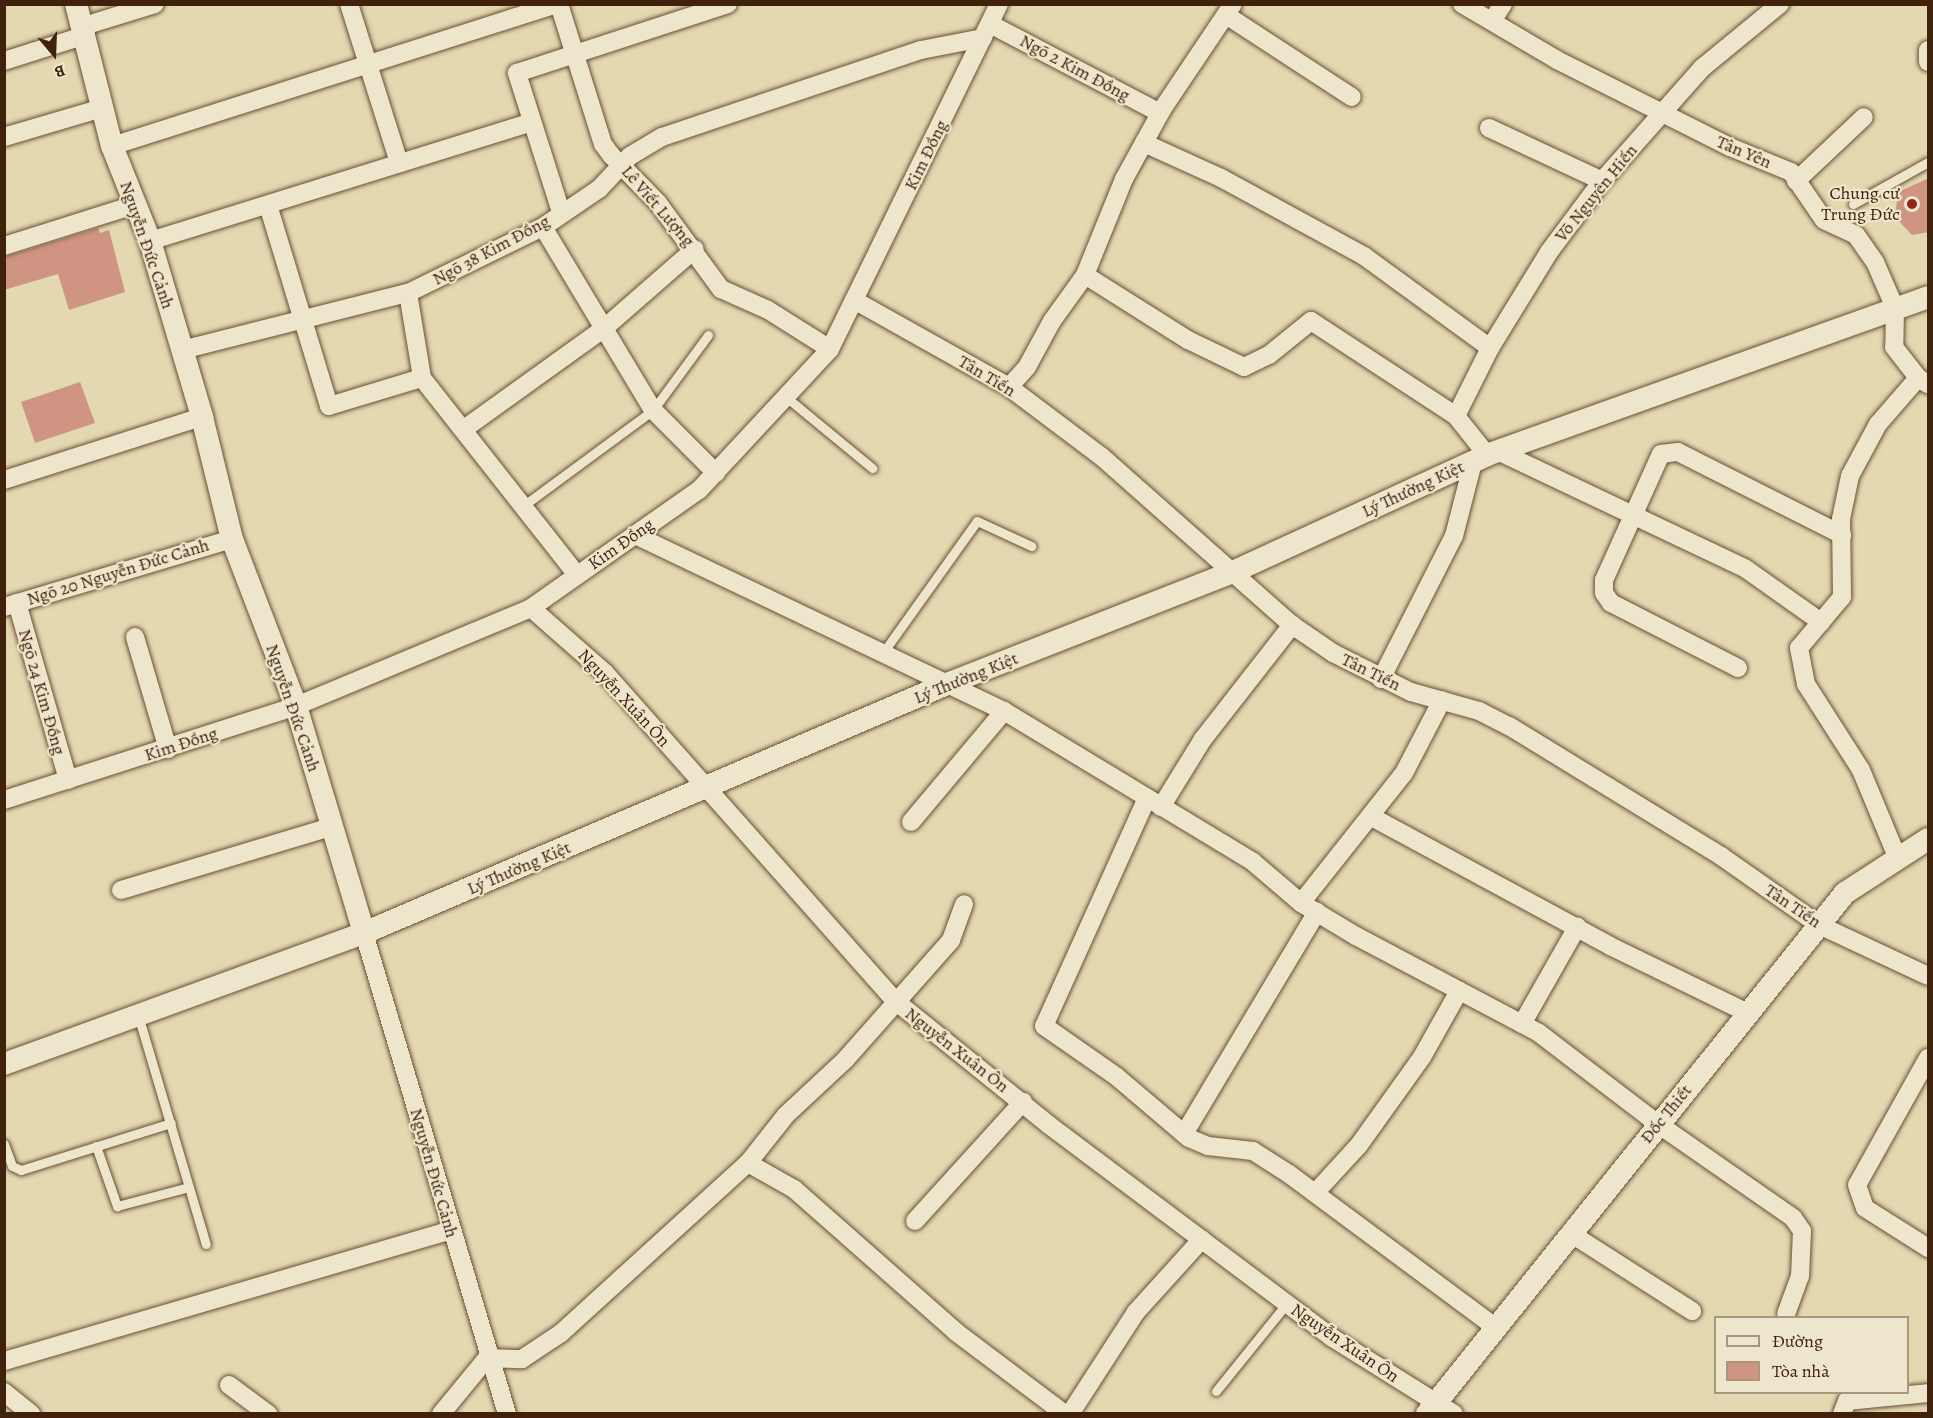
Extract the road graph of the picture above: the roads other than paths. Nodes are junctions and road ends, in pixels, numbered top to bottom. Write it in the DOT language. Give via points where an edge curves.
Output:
graph roads {
  1 [pos="76,4"];
  2 [pos="155,4"];
  3 [pos="349,4"];
  4 [pos="559,4"];
  5 [pos="999,4"];
  6 [pos="1462,4"];
  7 [pos="1503,4"];
  8 [pos="1780,4"];
  9 [pos="716,6"];
  10 [pos="1229,10"];
  11 [pos="1492,21"];
  12 [pos="85,31"];
  13 [pos="986,31"];
  14 [pos="1929,50"];
  15 [pos="576,55"];
  16 [pos="4,61"];
  17 [pos="1929,62"];
  18 [pos="368,64"];
  19 [pos="1352,97"];
  20 [pos="102,108"];
  21 [pos="1160,113"];
  22 [pos="1663,113"];
  23 [pos="1864,117"];
  24 [pos="531,122"];
  25 [pos="1489,128"];
  26 [pos="4,136"];
  27 [pos="1144,143"];
  28 [pos="112,146"];
  29 [pos="1929,162"];
  30 [pos="399,163"];
  31 [pos="621,164"];
  32 [pos="1602,180"];
  33 [pos="1796,181"];
  34 [pos="1853,204"];
  35 [pos="134,205"];
  36 [pos="268,205"];
  37 [pos="561,212"];
  38 [pos="543,226"];
  39 [pos="150,241"];
  40 [pos="4,246"];
  41 [pos="695,249"];
  42 [pos="1085,275"];
  43 [pos="408,294"];
  44 [pos="1929,297"];
  45 [pos="854,300"];
  46 [pos="1895,308"];
  47 [pos="304,318"];
  48 [pos="602,330"];
  49 [pos="708,335"];
  50 [pos="1490,348"];
  51 [pos="182,350"];
  52 [pos="830,350"];
  53 [pos="422,378"];
  54 [pos="1924,381"];
  55 [pos="1009,387"];
  56 [pos="786,397"];
  57 [pos="653,410"];
  58 [pos="1455,416"];
  59 [pos="202,417"];
  60 [pos="464,429"];
  61 [pos="1487,456"];
  62 [pos="872,468"];
  63 [pos="716,473"];
  64 [pos="4,480"];
  65 [pos="524,506"];
  66 [pos="1636,516"];
  67 [pos="635,535"];
  68 [pos="1842,535"];
  69 [pos="232,538"];
  70 [pos="1030,546"];
  71 [pos="1233,572"];
  72 [pos="577,575"];
  73 [pos="11,605"];
  74 [pos="531,608"];
  75 [pos="1821,622"];
  76 [pos="1292,625"];
  77 [pos="135,637"];
  78 [pos="882,654"];
  79 [pos="1738,668"];
  80 [pos="1381,679"];
  81 [pos="946,684"];
  82 [pos="1442,700"];
  83 [pos="296,706"];
  84 [pos="1004,711"];
  85 [pos="168,749"];
  86 [pos="68,780"];
  87 [pos="707,789"];
  88 [pos="4,800"];
  89 [pos="1154,802"];
  90 [pos="1370,816"];
  91 [pos="911,822"];
  92 [pos="331,827"];
  93 [pos="1929,839"];
  94 [pos="1898,859"];
  95 [pos="121,890"];
  96 [pos="964,904"];
  97 [pos="1309,908"];
  98 [pos="1820,925"];
  99 [pos="1577,927"];
  100 [pos="364,933"];
  101 [pos="1929,976"];
  102 [pos="1459,991"];
  103 [pos="894,1000"];
  104 [pos="138,1013"];
  105 [pos="1748,1013"];
  106 [pos="1522,1024"];
  107 [pos="1929,1058"];
  108 [pos="4,1064"];
  109 [pos="1023,1102"];
  110 [pos="171,1123"];
  111 [pos="1658,1124"];
  112 [pos="1184,1134"];
  113 [pos="4,1144"];
  114 [pos="96,1146"];
  115 [pos="747,1162"];
  116 [pos="189,1187"];
  117 [pos="1315,1193"];
  118 [pos="915,1221"];
  119 [pos="450,1232"];
  120 [pos="1570,1233"];
  121 [pos="1202,1239"];
  122 [pos="206,1244"];
  123 [pos="1929,1248"];
  124 [pos="1287,1303"];
  125 [pos="1692,1311"];
  126 [pos="1786,1314"];
  127 [pos="1495,1327"];
  128 [pos="487,1358"];
  129 [pos="4,1361"];
  130 [pos="229,1385"];
  131 [pos="1216,1391"];
  132 [pos="4,1392"];
  133 [pos="1929,1393"];
  134 [pos="1430,1408"];
  135 [pos="31,1413"];
  136 [pos="268,1413"];
  137 [pos="441,1413"];
  138 [pos="507,1413"];
  139 [pos="1065,1413"];
  140 [pos="1070,1413"];
  141 [pos="1454,1413"];
  142 [pos="1842,1413"];
  1 -- 12 [label="street, Nguyễn Đức Cảnh"];
  2 -- 12 [label="street"];
  3 -- 18 [label="street"];
  4 -- 15 [label="street, Lê Viết Lượng"];
  4 -- 18 [label="street"];
  5 -- 13 [label="street, Kim Đồng"];
  6 -- 11 [label="street, Tân Yên"];
  7 -- 11 [label="street"];
  8 -- 22 [label="street, Võ Nguyên Hiến" via="1702,68"];
  9 -- 15 [label="street"];
  10 -- 19 [label="street"];
  10 -- 21 [label="street"];
  11 -- 22 [label="street, Tân Yên" via="1557,60"];
  12 -- 16 [label="street"];
  12 -- 20 [label="street, Nguyễn Đức Cảnh"];
  13 -- 21 [label="street, Ngõ 2 Kim Đồng"];
  13 -- 31 [label="street, Ngõ 38 Kim Đồng" via="662,137"];
  13 -- 45 [label="street, Kim Đồng"];
  14 -- 17 [label="street"];
  15 -- 24 [label="street" via="517,73"];
  15 -- 31 [label="street, Lê Viết Lượng" via="603,144"];
  18 -- 28 [label="street"];
  18 -- 30 [label="street"];
  20 -- 26 [label="street"];
  20 -- 28 [label="street, Nguyễn Đức Cảnh"];
  21 -- 27 [label="street"];
  22 -- 32 [label="street, Võ Nguyên Hiến"];
  22 -- 33 [label="street, Tân Yên" via="1791,172"];
  23 -- 33 [label="street"];
  24 -- 30 [label="street"];
  24 -- 37 [label="street"];
  25 -- 32 [label="street"];
  27 -- 42 [label="street"];
  27 -- 50 [label="street" via="1221,178 1364,256"];
  28 -- 35 [label="street, Nguyễn Đức Cảnh"];
  29 -- 34 [label="lane"];
  30 -- 36 [label="street"];
  31 -- 37 [label="street, Ngõ 38 Kim Đồng" via="599,189"];
  31 -- 41 [label="street, Lê Viết Lượng"];
  32 -- 50 [label="street, Võ Nguyên Hiến" via="1550,252"];
  33 -- 46 [label="street, Tân Yên" via="1824,220 1856,235 1875,262"];
  35 -- 39 [label="street, Nguyễn Đức Cảnh"];
  35 -- 40 [label="street"];
  36 -- 39 [label="street"];
  36 -- 47 [label="street"];
  37 -- 38 [label="street, Ngõ 38 Kim Đồng"];
  38 -- 43 [label="street, Ngõ 38 Kim Đồng"];
  38 -- 48 [label="street"];
  39 -- 51 [label="street, Nguyễn Đức Cảnh"];
  41 -- 48 [label="street"];
  41 -- 52 [label="street, Lê Viết Lượng" via="721,289 768,310"];
  42 -- 55 [label="street" via="1027,367"];
  42 -- 58 [label="street" via="1178,334 1244,367 1269,355 1311,321"];
  43 -- 47 [label="street, Ngõ 38 Kim Đồng"];
  43 -- 53 [label="street"];
  44 -- 46 [label="street, Lý Thường Kiệt"];
  45 -- 52 [label="street, Kim Đồng"];
  45 -- 55 [label="street, Tân Tiến"];
  46 -- 54 [label="street, Tân Yên" via="1894,347"];
  46 -- 61 [label="street, Lý Thường Kiệt"];
  47 -- 51 [label="street, Ngõ 38 Kim Đồng"];
  47 -- 53 [label="street" via="329,406"];
  48 -- 57 [label="street"];
  48 -- 60 [label="street"];
  49 -- 57 [label="lane"];
  50 -- 58 [label="street, Võ Nguyên Hiến"];
  51 -- 59 [label="street, Nguyễn Đức Cảnh"];
  52 -- 56 [label="street, Kim Đồng"];
  53 -- 60 [label="street"];
  54 -- 68 [label="street" via="1878,424 1850,476"];
  55 -- 71 [label="street, Tân Tiến" via="1102,457"];
  56 -- 62 [label="lane"];
  56 -- 63 [label="street, Kim Đồng"];
  57 -- 63 [label="street"];
  57 -- 65 [label="lane"];
  58 -- 61 [label="street"];
  59 -- 64 [label="street"];
  59 -- 69 [label="street, Nguyễn Đức Cảnh"];
  60 -- 65 [label="street"];
  61 -- 66 [label="street"];
  61 -- 71 [label="street, Lý Thường Kiệt"];
  61 -- 80 [label="street" via="1454,536"];
  63 -- 67 [label="street, Kim Đồng" via="699,490"];
  65 -- 72 [label="street"];
  66 -- 68 [label="street" via="1659,457 1673,451"];
  66 -- 75 [label="street" via="1746,569"];
  66 -- 79 [label="street" via="1604,580 1607,598"];
  67 -- 72 [label="street, Kim Đồng"];
  67 -- 78 [label="street"];
  68 -- 75 [label="street" via="1842,597"];
  69 -- 73 [label="street, Ngõ 20 Nguyễn Đức Cảnh"];
  69 -- 83 [label="street, Nguyễn Đức Cảnh"];
  70 -- 78 [label="lane" via="977,521"];
  71 -- 76 [label="street, Tân Tiến"];
  71 -- 81 [label="street, Lý Thường Kiệt"];
  72 -- 74 [label="street, Kim Đồng"];
  73 -- 86 [label="street, Ngõ 24 Kim Đồng"];
  74 -- 83 [label="street, Kim Đồng"];
  74 -- 87 [label="street, Nguyễn Xuân Ôn" via="605,673"];
  75 -- 94 [label="street" via="1799,648 1806,684 1861,770"];
  76 -- 80 [label="street, Tân Tiến"];
  76 -- 89 [label="street"];
  77 -- 85 [label="street"];
  78 -- 81 [label="street"];
  80 -- 82 [label="street, Tân Tiến"];
  81 -- 84 [label="street"];
  81 -- 87 [label="street, Lý Thường Kiệt"];
  82 -- 90 [label="street" via="1404,773"];
  82 -- 98 [label="street, Tân Tiến" via="1479,711 1548,749 1721,856"];
  83 -- 85 [label="street, Kim Đồng"];
  83 -- 92 [label="street, Nguyễn Đức Cảnh"];
  84 -- 89 [label="street"];
  84 -- 91 [label="street"];
  85 -- 86 [label="street, Kim Đồng"];
  86 -- 88 [label="street, Kim Đồng"];
  87 -- 100 [label="street, Lý Thường Kiệt"];
  87 -- 103 [label="street, Nguyễn Xuân Ôn"];
  89 -- 97 [label="street" via="1253,862"];
  89 -- 112 [label="street" via="1044,1026 1118,1077"];
  90 -- 97 [label="street"];
  90 -- 99 [label="street"];
  92 -- 95 [label="street"];
  92 -- 100 [label="street, Nguyễn Đức Cảnh"];
  93 -- 94 [label="street, Đốc Thiết"];
  94 -- 98 [label="street, Đốc Thiết" via="1845,893"];
  96 -- 103 [label="street" via="951,940"];
  97 -- 102 [label="street"];
  97 -- 112 [label="street"];
  98 -- 101 [label="street, Tân Tiến"];
  98 -- 105 [label="street, Đốc Thiết"];
  99 -- 105 [label="street"];
  99 -- 106 [label="street"];
  100 -- 104 [label="street, Lý Thường Kiệt"];
  100 -- 119 [label="street, Nguyễn Đức Cảnh"];
  102 -- 106 [label="street"];
  102 -- 117 [label="street" via="1422,1057 1359,1145"];
  103 -- 109 [label="street, Nguyễn Xuân Ôn"];
  103 -- 115 [label="street" via="845,1060 786,1115"];
  104 -- 108 [label="street, Lý Thường Kiệt"];
  104 -- 110 [label="lane"];
  105 -- 111 [label="street, Đốc Thiết"];
  106 -- 111 [label="street"];
  107 -- 123 [label="street" via="1857,1185 1865,1208"];
  109 -- 118 [label="street"];
  109 -- 121 [label="street, Nguyễn Xuân Ôn"];
  110 -- 114 [label="lane"];
  110 -- 116 [label="lane"];
  111 -- 120 [label="street, Đốc Thiết"];
  111 -- 126 [label="street" via="1793,1218 1802,1230 1800,1276"];
  112 -- 117 [label="street" via="1208,1146 1253,1151"];
  113 -- 114 [label="lane" via="12,1166 21,1170"];
  114 -- 116 [label="lane" via="117,1206"];
  115 -- 128 [label="street" via="561,1333 522,1359"];
  115 -- 139 [label="street" via="794,1189 956,1332"];
  116 -- 122 [label="lane"];
  117 -- 127 [label="street"];
  119 -- 128 [label="street, Nguyễn Đức Cảnh"];
  119 -- 129 [label="street"];
  120 -- 125 [label="street"];
  120 -- 127 [label="street, Đốc Thiết"];
  121 -- 124 [label="street, Nguyễn Xuân Ôn"];
  121 -- 140 [label="street" via="1136,1312"];
  124 -- 131 [label="lane"];
  124 -- 134 [label="street, Nguyễn Xuân Ôn"];
  127 -- 134 [label="street, Đốc Thiết"];
  128 -- 137 [label="street"];
  128 -- 138 [label="street, Nguyễn Đức Cảnh"];
  130 -- 136 [label="street"];
  132 -- 135 [label="street"];
  133 -- 142 [label="street" via="1847,1401"];
  134 -- 141 [label="street, Nguyễn Xuân Ôn"];
}
